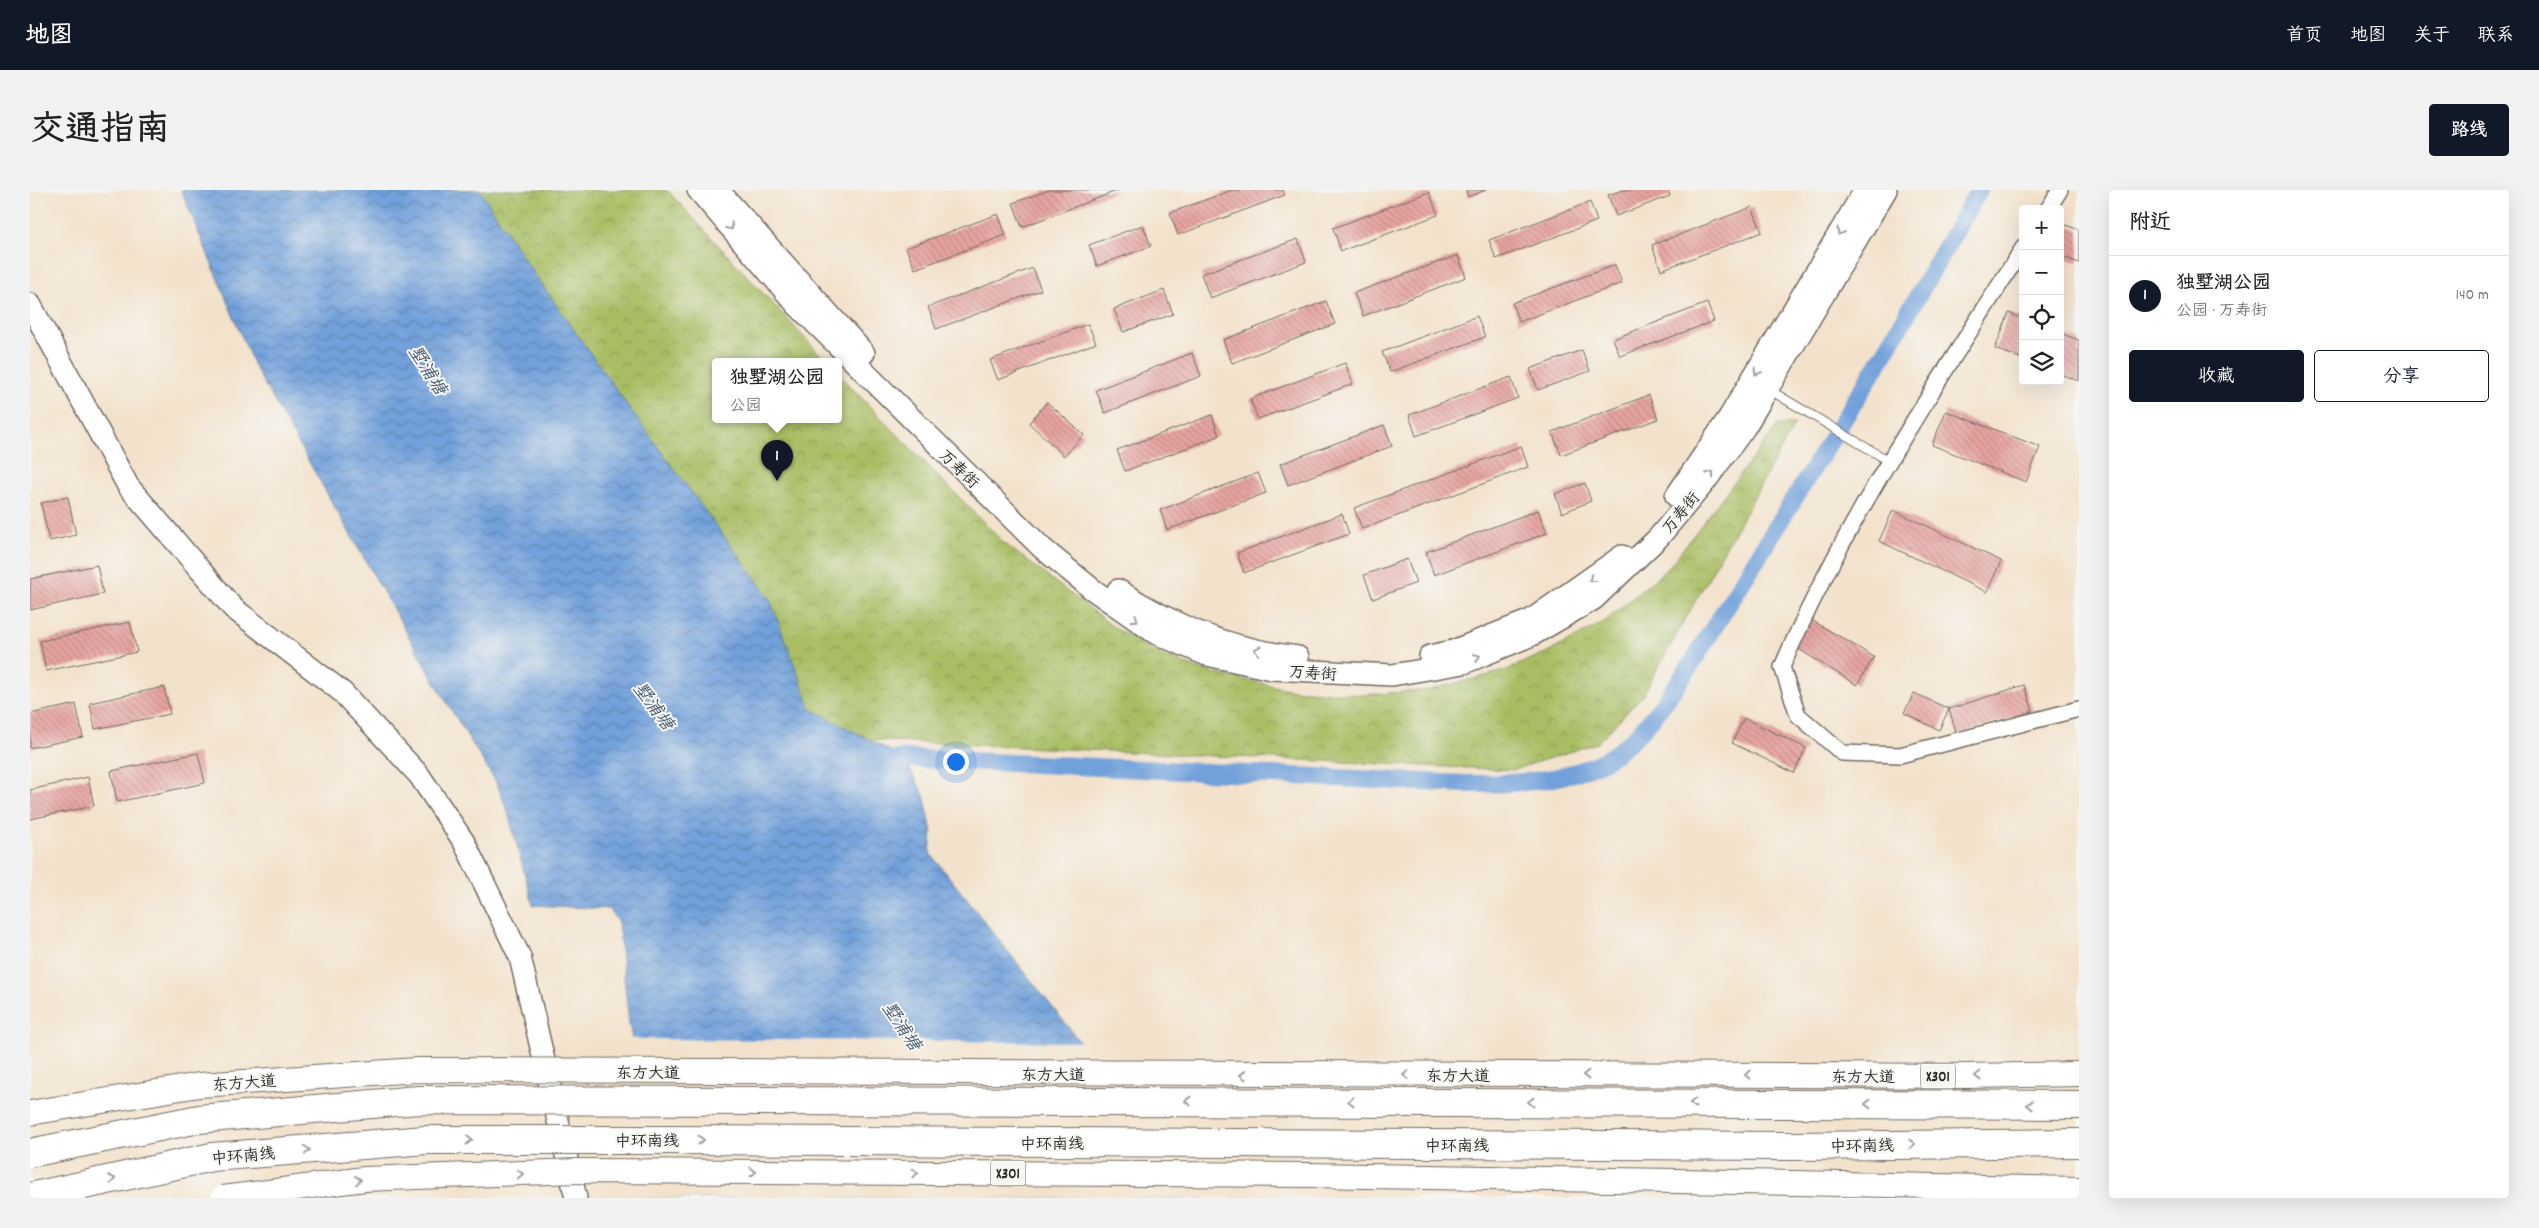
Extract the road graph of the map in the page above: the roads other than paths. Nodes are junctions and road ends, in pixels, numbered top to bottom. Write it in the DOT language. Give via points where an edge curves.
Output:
graph roads {
  1 [pos="698,190"];
  2 [pos="718,190"];
  3 [pos="1865,190"];
  4 [pos="1886,190"];
  5 [pos="2060,190"];
  6 [pos="2051,205"];
  7 [pos="2022,250"];
  8 [pos="30,304"];
  9 [pos="1768,389"];
  10 [pos="1889,461"];
  11 [pos="2079,709"];
  12 [pos="2079,1074"];
  13 [pos="2079,1105"];
  14 [pos="30,1113"];
  15 [pos="2006,1142"];
  16 [pos="2079,1142"];
  17 [pos="2079,1152"];
  18 [pos="30,1153"];
  19 [pos="2079,1189"];
  20 [pos="30,1197"];
  21 [pos="223,1198"];
  22 [pos="576,1198"];
  1 -- 9 [label="street, 万寿街, one-way" via="797,305 1042,548 1092,589 1155,633 1207,656 1272,669 1392,675 1464,663 1532,635 1594,598 1658,538 1705,482"];
  3 -- 2 [label="street, 万寿街, one-way" via="1688,481 1634,547 1531,620 1453,651 1389,664 1276,655 1218,641 1153,613 1100,579 1047,536 892,385"];
  4 -- 9 [label="street, 万寿街"];
  5 -- 6 [label="street"];
  7 -- 10 [label="street"];
  8 -- 22 [label="street" via="128,486 233,608 342,692 419,775 464,842 520,957"];
  9 -- 10 [label="lane"];
  10 -- 11 [label="street" via="1809,604 1782,667 1798,715 1842,753 1900,755"];
  12 -- 14 [label="main road, 东方大道 / X301, one-way, bridge" via="417,1070 198,1085"];
  13 -- 18 [label="highway, one-way, bridge" via="418,1100 199,1119"];
  15 -- 16 [label="highway, 中环南线"];
  15 -- 17 [label="highway"];
  20 -- 15 [label="highway, 中环南线, one-way, bridge" via="212,1157 426,1140 1793,1146"];
  21 -- 19 [label="main road, X301, one-way, bridge" via="364,1179 577,1172 1308,1175"];
}
